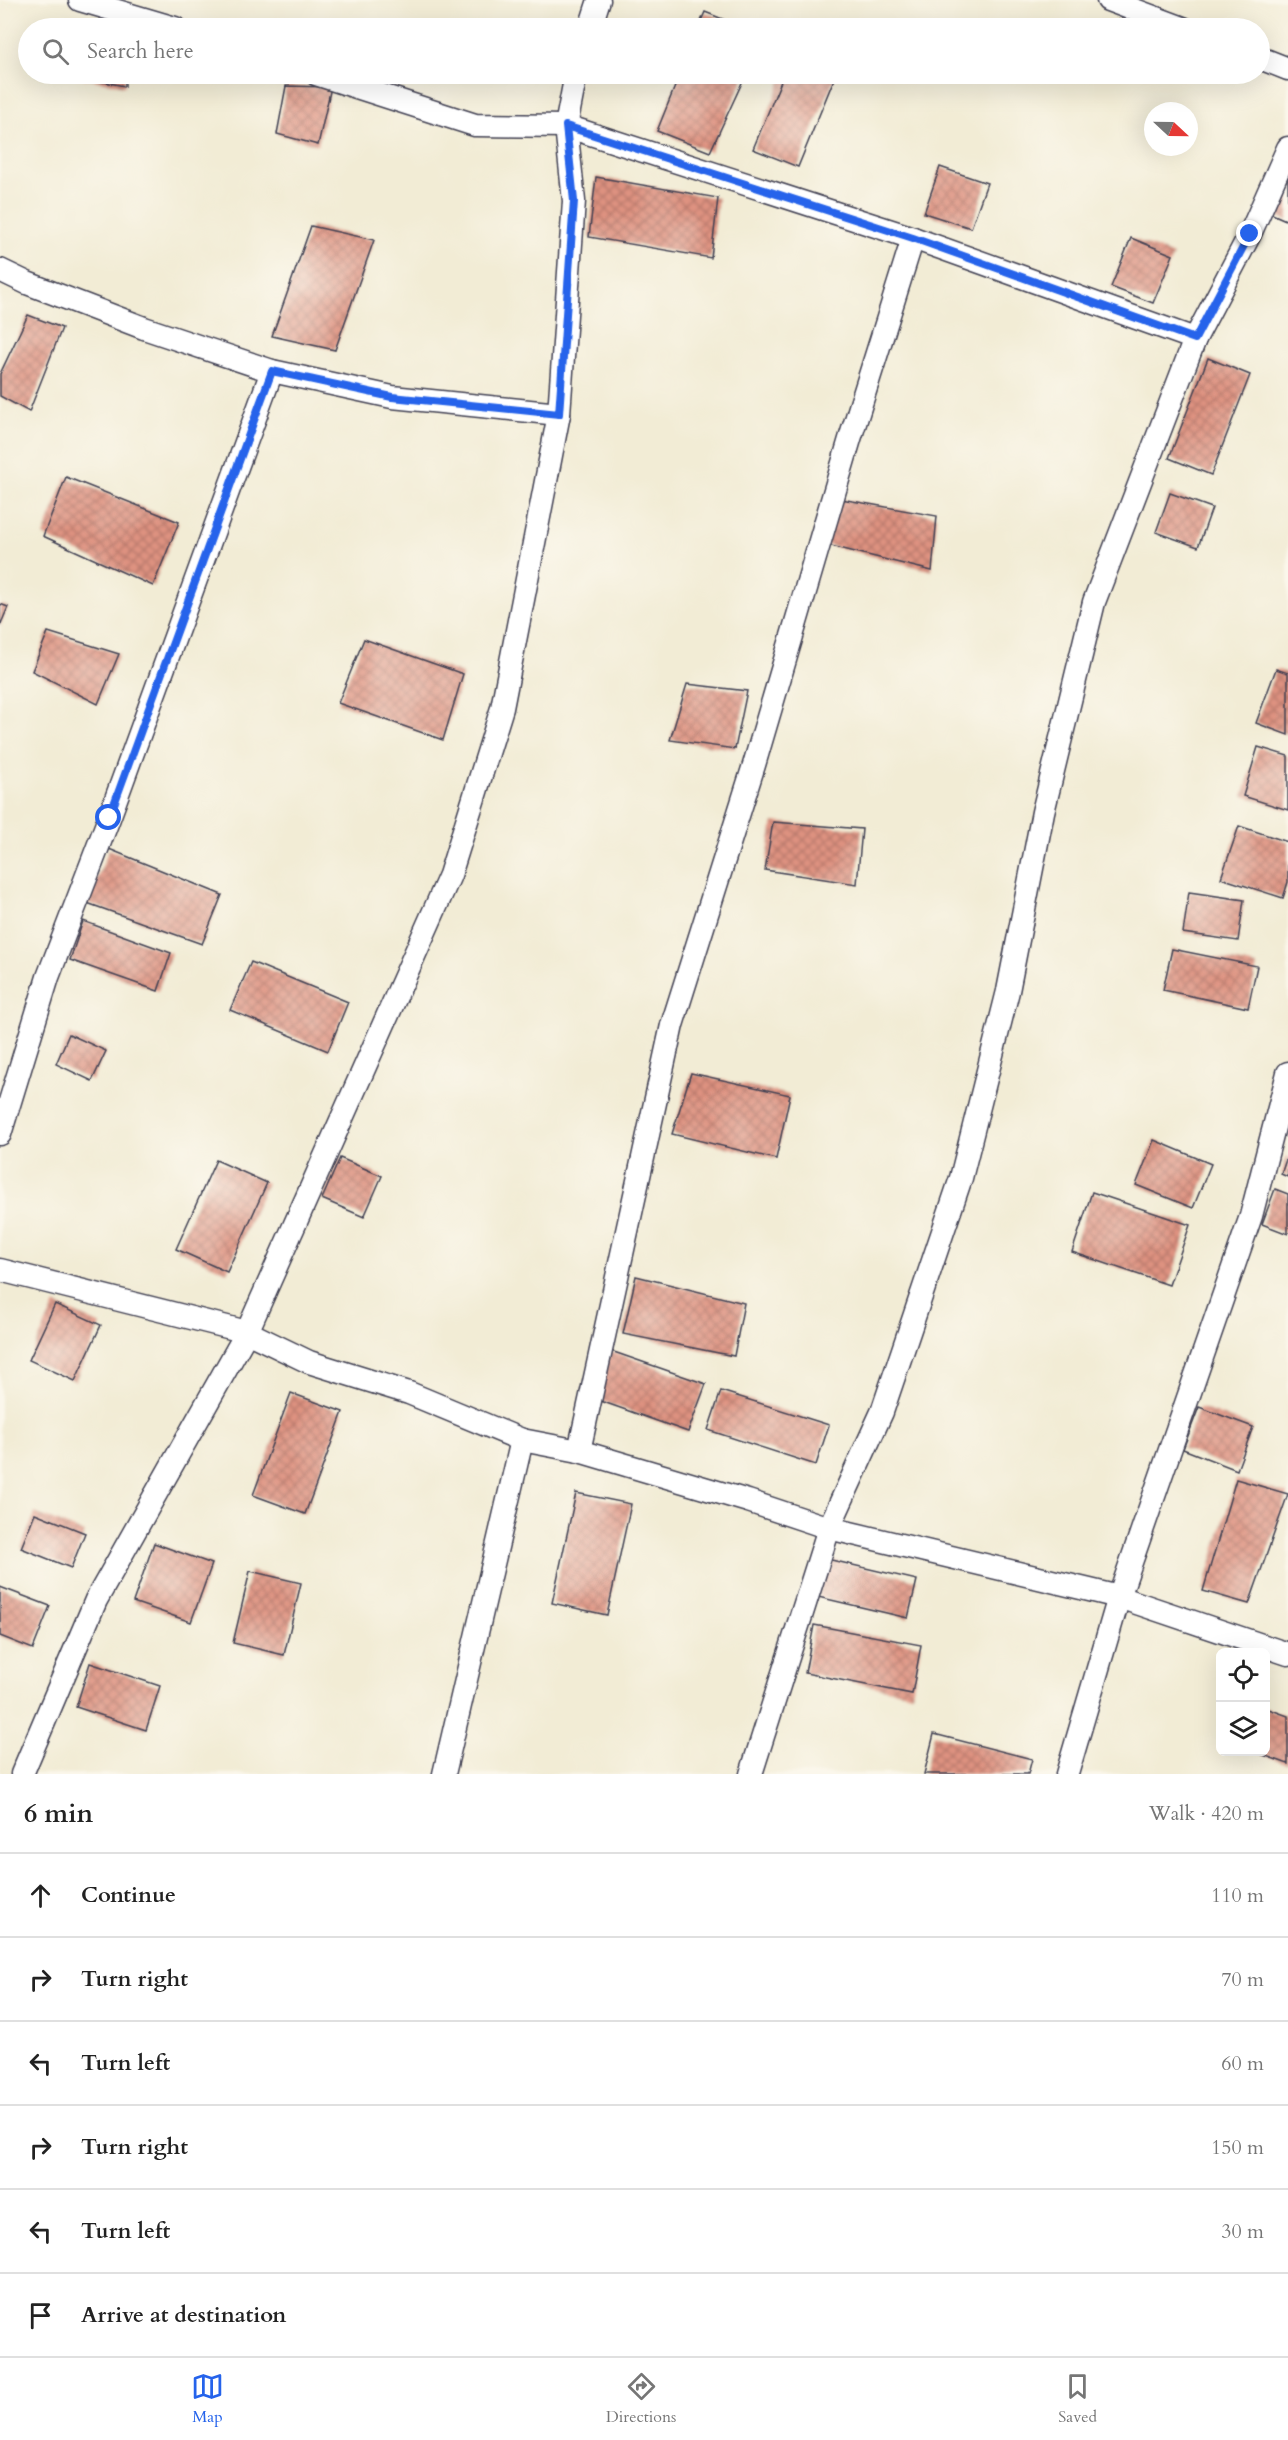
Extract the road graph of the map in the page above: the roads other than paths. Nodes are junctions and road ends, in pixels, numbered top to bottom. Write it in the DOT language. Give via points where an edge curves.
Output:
graph roads {
  1 [pos="80,0"];
  2 [pos="599,0"];
  3 [pos="1108,0"];
  4 [pos="141,18"];
  5 [pos="593,18"];
  6 [pos="1156,18"];
  7 [pos="1270,62"];
  8 [pos="1288,69"];
  9 [pos="347,84"];
  10 [pos="574,84"];
  11 [pos="566,126"];
  12 [pos="1288,148"];
  13 [pos="913,238"];
  14 [pos="0,270"];
  15 [pos="1195,339"];
  16 [pos="272,371"];
  17 [pos="559,414"];
  18 [pos="1288,1072"];
  19 [pos="0,1134"];
  20 [pos="0,1270"];
  21 [pos="248,1332"];
  22 [pos="522,1440"];
  23 [pos="579,1451"];
  24 [pos="828,1528"];
  25 [pos="1119,1597"];
  26 [pos="1288,1654"];
  27 [pos="22,1774"];
  28 [pos="444,1774"];
  29 [pos="751,1774"];
  30 [pos="1067,1774"];
  1 -- 4 [label="street"];
  2 -- 5 [label="street"];
  3 -- 6 [label="street"];
  7 -- 8 [label="street"];
  9 -- 11 [label="street" via="475,125"];
  10 -- 11 [label="street"];
  11 -- 13 [label="street"];
  11 -- 17 [label="street" via="574,201"];
  12 -- 15 [label="street" via="1250,234"];
  13 -- 15 [label="street"];
  13 -- 23 [label="street" via="672,1025"];
  14 -- 16 [label="street" via="144,328"];
  15 -- 24 [label="street" via="1094,602 1043,812 1008,991 961,1178 882,1412"];
  16 -- 17 [label="street" via="392,397"];
  16 -- 19 [label="street" via="48,977"];
  17 -- 21 [label="street" via="502,708 450,875"];
  18 -- 25 [label="street" via="1251,1216"];
  20 -- 21 [label="street"];
  21 -- 22 [label="street" via="309,1362 409,1393"];
  21 -- 27 [label="street" via="96,1600"];
  22 -- 23 [label="street"];
  22 -- 28 [label="street"];
  23 -- 24 [label="street"];
  24 -- 25 [label="street"];
  24 -- 29 [label="street"];
  25 -- 26 [label="street"];
  25 -- 30 [label="street"];
}
